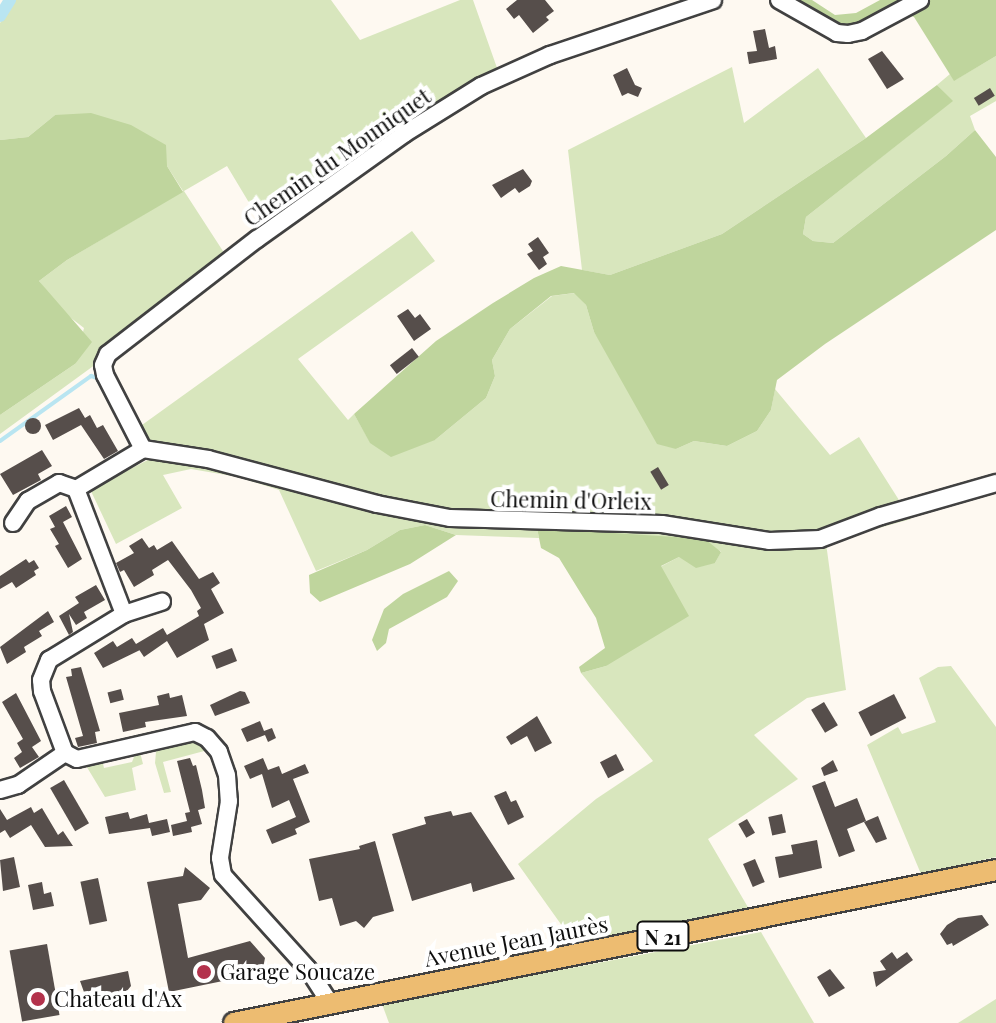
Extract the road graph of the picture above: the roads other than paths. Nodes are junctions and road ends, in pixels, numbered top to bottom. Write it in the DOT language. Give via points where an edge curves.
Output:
graph roads {
  1 [pos="713,0"];
  2 [pos="779,0"];
  3 [pos="920,0"];
  4 [pos="143,449"];
  5 [pos="996,483"];
  6 [pos="76,489"];
  7 [pos="13,523"];
  8 [pos="162,602"];
  9 [pos="124,614"];
  10 [pos="65,753"];
  11 [pos="0,790"];
  12 [pos="996,870"];
  13 [pos="330,1003"];
  14 [pos="234,1023"];
  1 -- 4 [label="street, Chemin du Mouniquet" via="550,55 481,86 257,239 108,354 105,375"];
  2 -- 3 [label="street" via="848,34"];
  4 -- 5 [label="street, Chemin d'Orleix" via="208,459 450,518 662,524 769,541 820,539"];
  4 -- 6 [label="street"];
  6 -- 7 [label="street" via="59,483 28,501"];
  6 -- 9 [label="street"];
  8 -- 9 [label="street"];
  9 -- 10 [label="street" via="49,660 44,669 42,691"];
  10 -- 11 [label="street" via="18,785"];
  10 -- 13 [label="street" via="77,759 195,732 207,738 227,775 223,875 308,969"];
  12 -- 13 [label="main road, Avenue Jean Jaurès / N 21"];
  13 -- 14 [label="main road, Avenue Jean Jaurès / N 21"];
}
